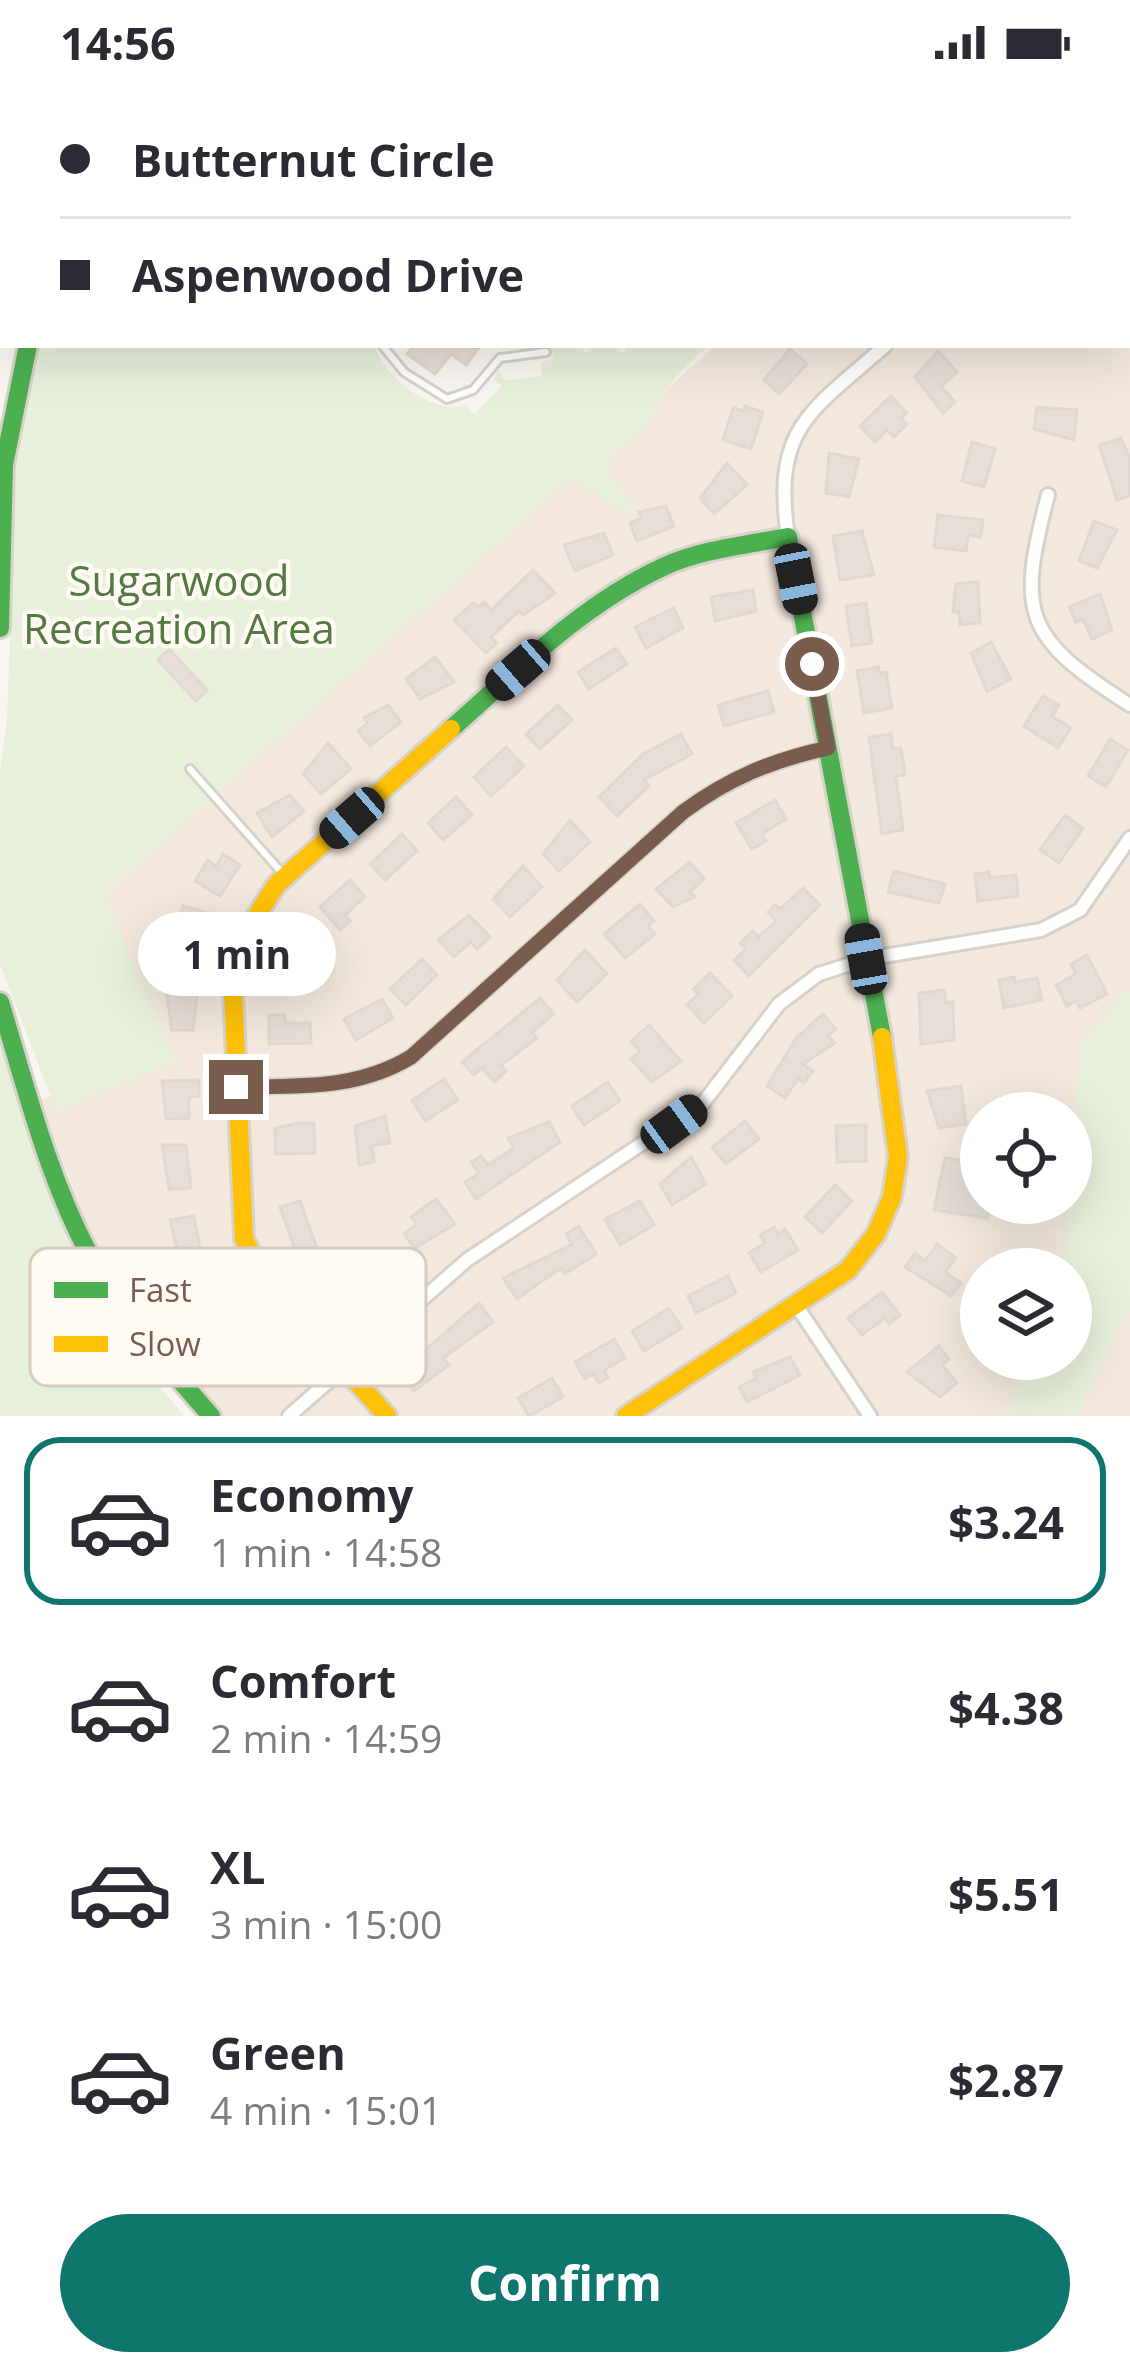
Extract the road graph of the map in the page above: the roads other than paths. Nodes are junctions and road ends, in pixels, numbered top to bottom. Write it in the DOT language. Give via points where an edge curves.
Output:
graph roads {
  1 [pos="27,348"];
  2 [pos="384,348"];
  3 [pos="883,348"];
  4 [pos="546,352"];
  5 [pos="1048,495"];
  6 [pos="788,537"];
  7 [pos="0,628"];
  8 [pos="1130,705"];
  9 [pos="828,748"];
  10 [pos="190,769"];
  11 [pos="1130,838"];
  12 [pos="285,877"];
  13 [pos="866,959"];
  14 [pos="0,1002"];
  15 [pos="236,1087"];
  16 [pos="86,1248"];
  17 [pos="248,1248"];
  18 [pos="426,1296"];
  19 [pos="796,1305"];
  20 [pos="186,1386"];
  21 [pos="323,1386"];
  22 [pos="361,1386"];
  23 [pos="211,1416"];
  24 [pos="289,1416"];
  25 [pos="387,1416"];
  26 [pos="626,1416"];
  27 [pos="869,1416"];
  1 -- 7 [label="street" via="4,465"];
  2 -- 4 [label="lane" via="447,400 473,390 500,358"];
  3 -- 6 [label="street" via="806,416 788,448 780,485"];
  5 -- 8 [label="street" via="1029,595 1042,636 1067,665"];
  6 -- 9 [label="street"];
  6 -- 12 [label="street" via="663,567 584,611"];
  9 -- 13 [label="street"];
  9 -- 15 [label="street" via="727,780 683,812 411,1057 377,1077"];
  10 -- 12 [label="lane"];
  11 -- 13 [label="street" via="1080,910 1041,930"];
  12 -- 15 [label="street" via="250,918 238,948"];
  13 -- 18 [label="street" via="819,974 779,1004 703,1103"];
  13 -- 19 [label="street" via="896,1112 896,1199 848,1270"];
  14 -- 16 [label="street"];
  15 -- 17 [label="street"];
  19 -- 26 [label="street"];
  19 -- 27 [label="street"];
  20 -- 23 [label="street"];
  21 -- 24 [label="street"];
  22 -- 25 [label="street"];
}
